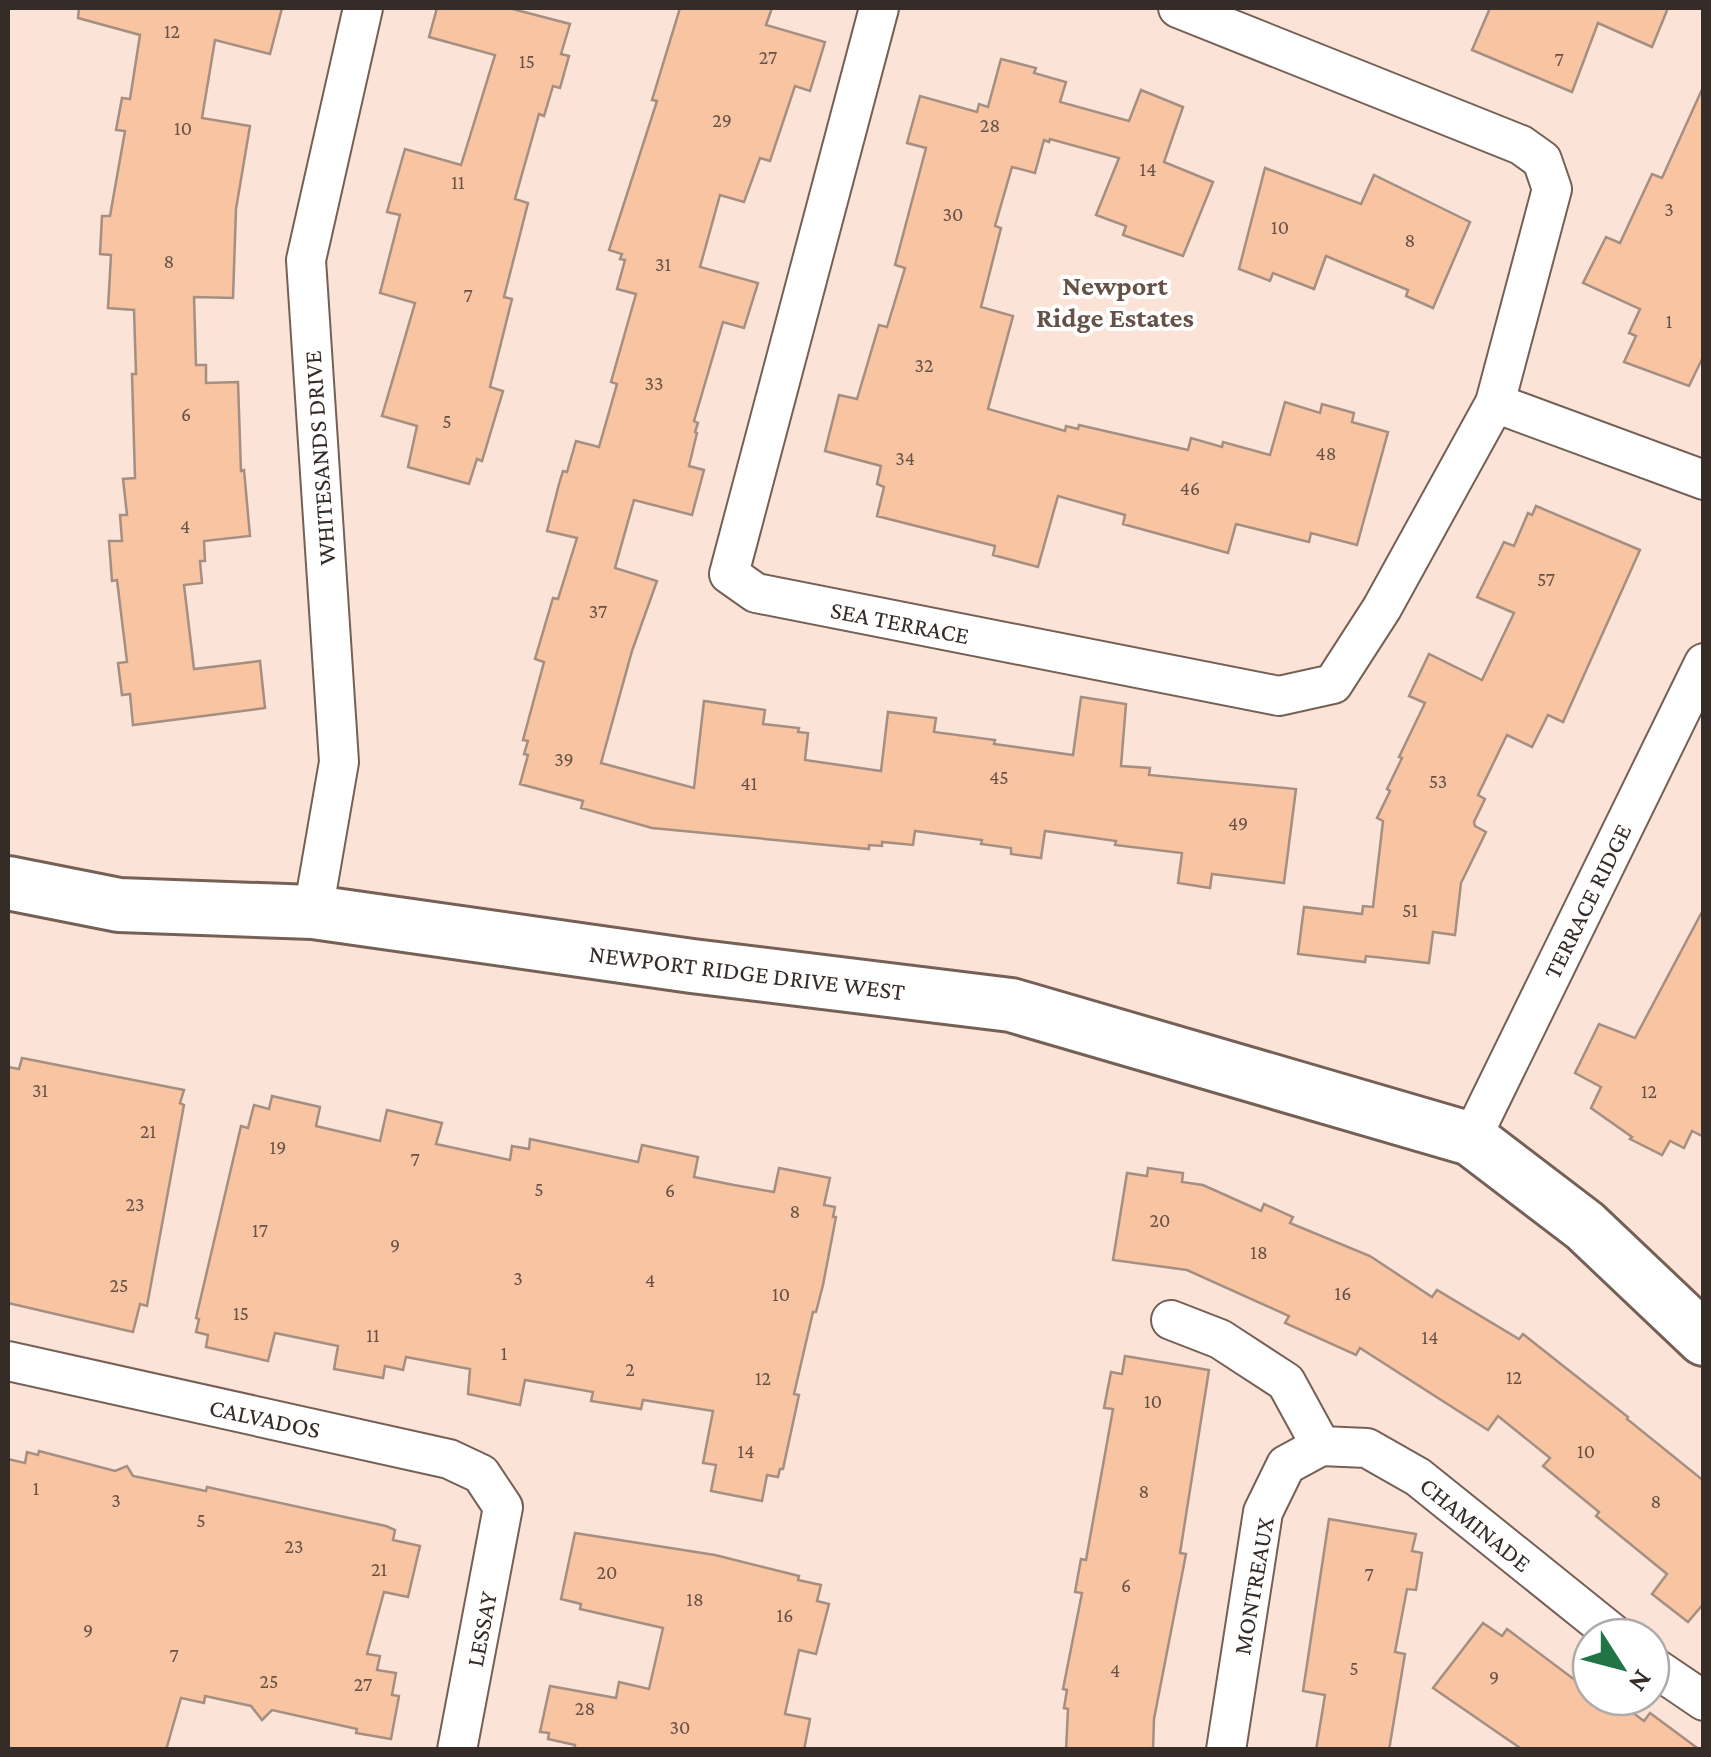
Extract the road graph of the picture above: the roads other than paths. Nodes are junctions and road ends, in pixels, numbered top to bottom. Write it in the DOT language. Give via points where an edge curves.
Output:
graph roads {
  1 [pos="363,8"];
  2 [pos="879,8"];
  3 [pos="1178,8"];
  4 [pos="1495,403"];
  5 [pos="1704,480"];
  6 [pos="1704,662"];
  7 [pos="8,883"];
  8 [pos="313,912"];
  9 [pos="1471,1140"];
  10 [pos="1171,1320"];
  11 [pos="1704,1338"];
  12 [pos="8,1361"];
  13 [pos="1321,1446"];
  14 [pos="504,1507"];
  15 [pos="1591,1617"];
  16 [pos="1671,1678"];
  17 [pos="1704,1701"];
  18 [pos="457,1750"];
  19 [pos="1226,1750"];
  1 -- 8 [label="street, WHITESANDS DRIVE" via="306,260 340,762"];
  2 -- 4 [label="street, SEA TERRACE" via="734,544 729,574 756,593 1279,696 1334,684"];
  3 -- 4 [label="street, SEA TERRACE" via="1521,145 1542,160 1552,189"];
  4 -- 5 [label="street"];
  6 -- 9 [label="street, TERRACE RIDGE"];
  7 -- 8 [label="street, NEWPORT RIDGE DRIVE WEST" via="119,905"];
  8 -- 9 [label="street, NEWPORT RIDGE DRIVE WEST" via="1011,1006"];
  9 -- 11 [label="street" via="1585,1226"];
  10 -- 13 [label="street" via="1220,1338 1286,1382"];
  12 -- 14 [label="street, CALVADOS" via="449,1458 481,1474"];
  13 -- 15 [label="street, CHAMINADE" via="1367,1448 1418,1477"];
  13 -- 19 [label="street, MONTREAUX" via="1286,1466 1263,1512"];
  14 -- 18 [label="street, LESSAY"];
  16 -- 17 [label="street"];
}
